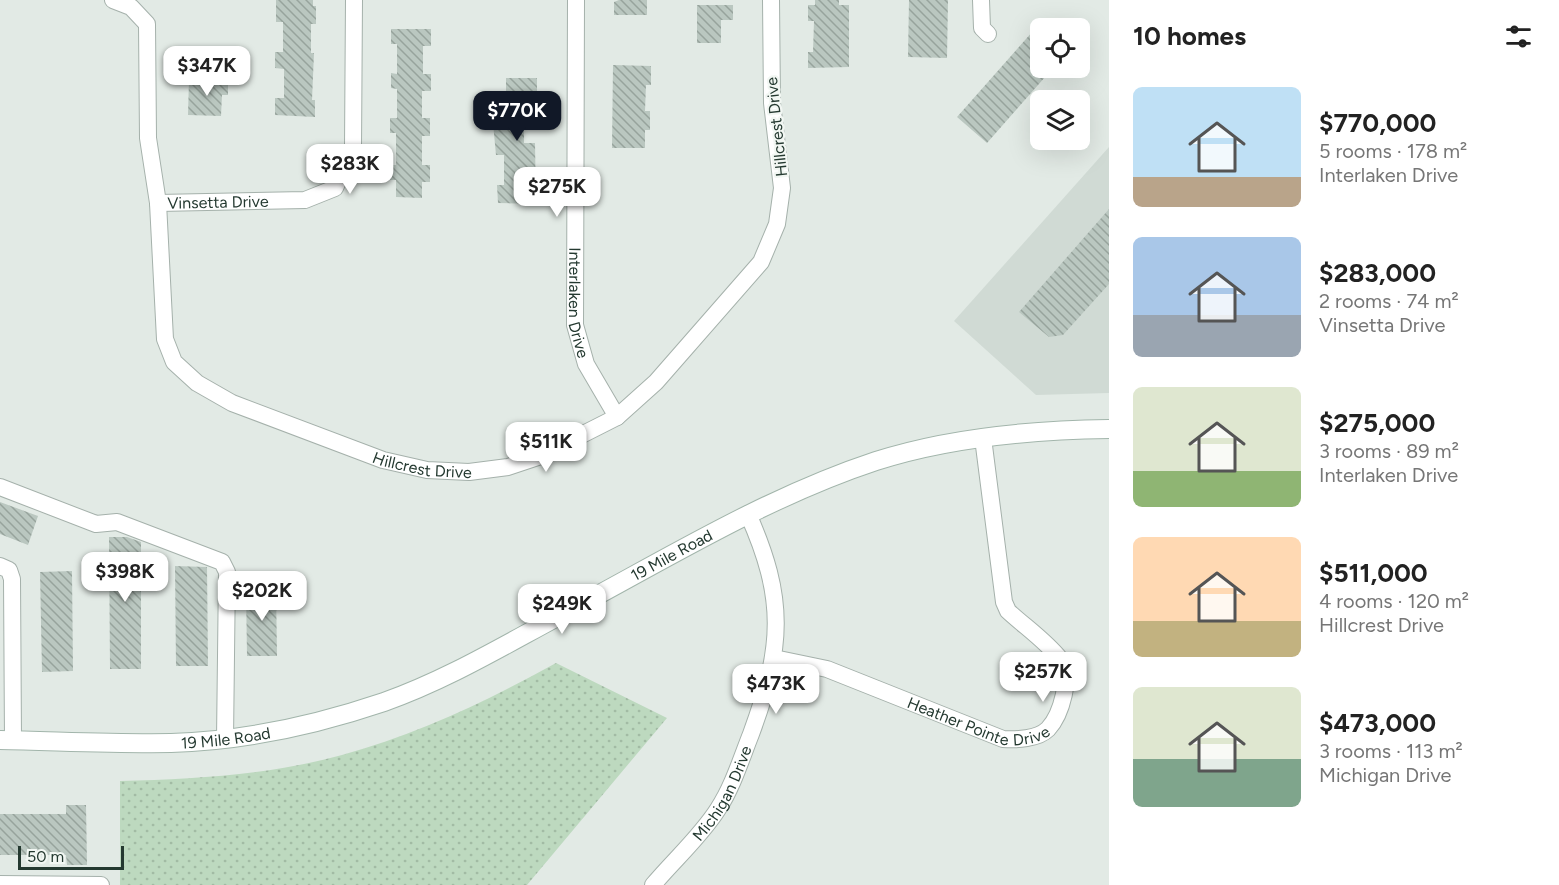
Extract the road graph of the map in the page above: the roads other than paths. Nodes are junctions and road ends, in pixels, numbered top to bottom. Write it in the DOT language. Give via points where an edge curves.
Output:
graph roads {
  1 [pos="112,0"];
  2 [pos="354,0"];
  3 [pos="576,0"];
  4 [pos="771,0"];
  5 [pos="981,0"];
  6 [pos="988,34"];
  7 [pos="158,203"];
  8 [pos="617,417"];
  9 [pos="1109,429"];
  10 [pos="983,438"];
  11 [pos="0,487"];
  12 [pos="748,514"];
  13 [pos="0,566"];
  14 [pos="774,658"];
  15 [pos="225,739"];
  16 [pos="6,740"];
  17 [pos="0,884"];
  18 [pos="23,885"];
  19 [pos="101,885"];
  20 [pos="653,885"];
  1 -- 7 [label="street, Hillcrest Drive" via="131,7 147,24 146,104"];
  2 -- 7 [label="street, Vinsetta Drive" via="353,147 334,188 305,200"];
  3 -- 8 [label="street, Interlaken Drive" via="575,325 586,364"];
  4 -- 8 [label="street, Hillcrest Drive" via="772,102 782,188 771,242 753,273 656,382"];
  5 -- 6 [label="street" via="982,28"];
  7 -- 8 [label="street, Hillcrest Drive" via="165,339 171,356 190,378 232,403 383,460 449,472 508,467 538,457"];
  9 -- 10 [label="street, 19 Mile Road"];
  10 -- 12 [label="street, 19 Mile Road" via="879,460"];
  10 -- 14 [label="street, Heather Pointe Drive" via="1004,602 1008,611 1061,660 1065,672 1058,712 1047,730 1029,738 1003,739 827,669"];
  11 -- 15 [label="street" via="96,524 117,522 218,559 226,566"];
  12 -- 14 [label="street, Michigan Drive" via="763,547 774,590"];
  12 -- 15 [label="street, 19 Mile Road" via="432,683 338,716"];
  13 -- 16 [label="street" via="9,570 12,579"];
  14 -- 20 [label="street, Michigan Drive" via="767,691 728,792"];
  15 -- 16 [label="street, 19 Mile Road" via="172,743"];
  17 -- 18 [label="street"];
  18 -- 19 [label="street"];
}
